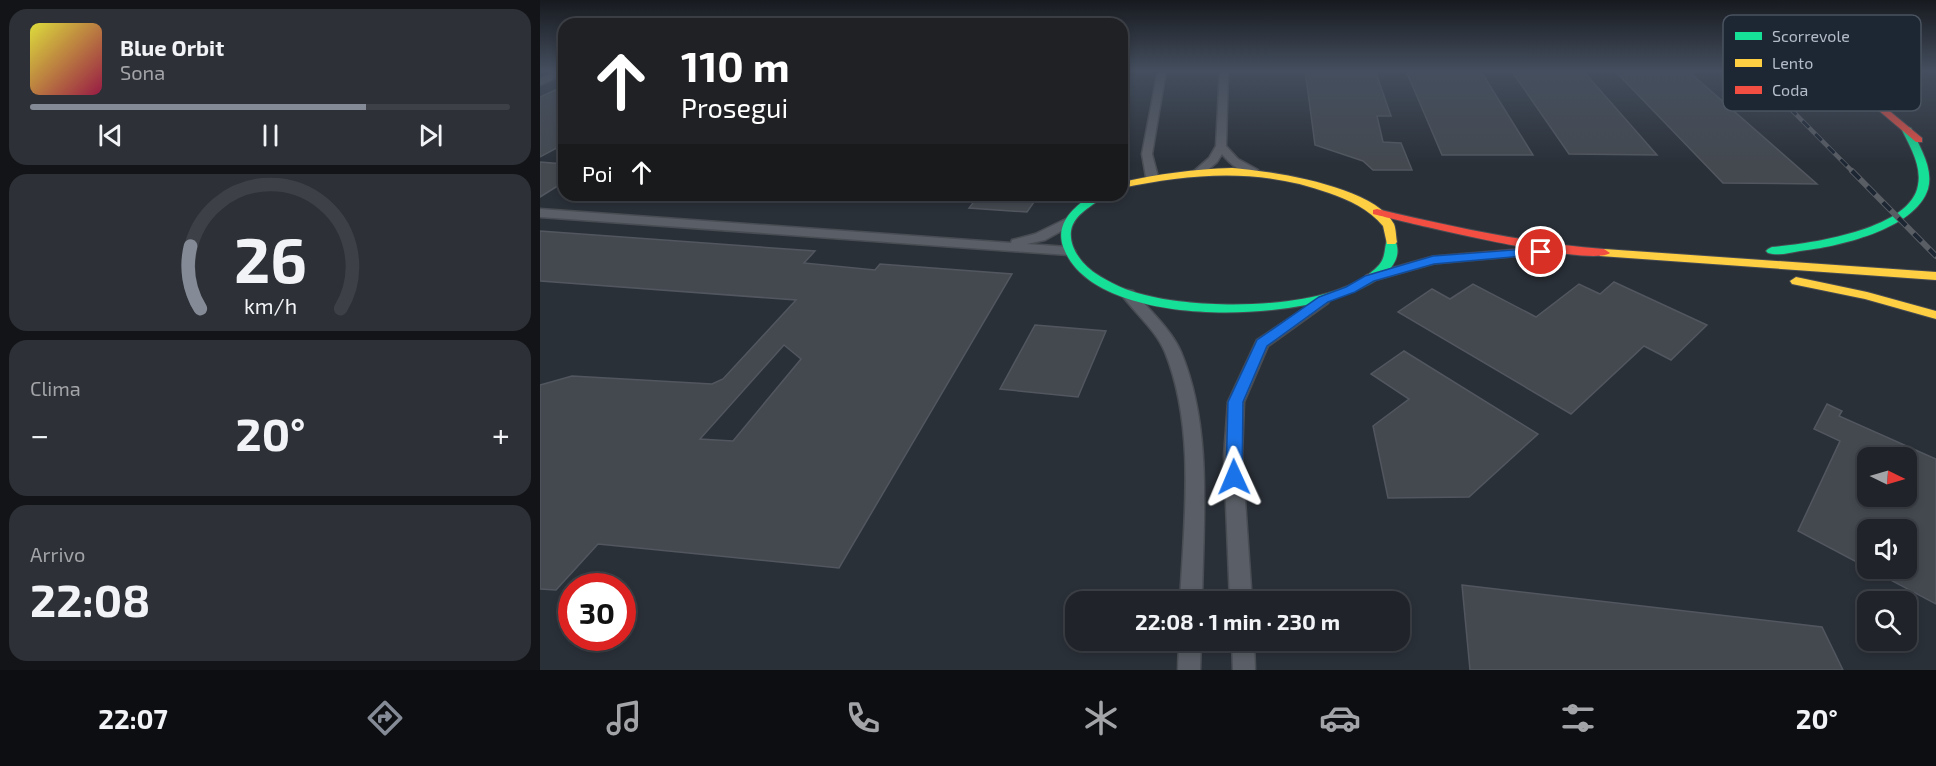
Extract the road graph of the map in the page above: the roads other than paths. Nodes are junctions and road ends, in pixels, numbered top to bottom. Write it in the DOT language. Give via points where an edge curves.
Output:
graph roads {
  1 [pos="1156,101"];
  2 [pos="1223,101"];
  3 [pos="1885,111"];
  4 [pos="1904,111"];
  5 [pos="1906,128"];
  6 [pos="1927,129"];
  7 [pos="1221,146"];
  8 [pos="1928,147"];
  9 [pos="1199,172"];
  10 [pos="1254,172"];
  11 [pos="1152,177"];
  12 [pos="1128,183"];
  13 [pos="1091,201"];
  14 [pos="1377,212"];
  15 [pos="540,213"];
  16 [pos="1068,222"];
  17 [pos="999,246"];
  18 [pos="1560,250"];
  19 [pos="1068,251"];
  20 [pos="1682,258"];
  21 [pos="1936,276"];
  22 [pos="1370,278"];
  23 [pos="1128,294"];
  24 [pos="1323,300"];
  25 [pos="1936,315"];
  26 [pos="1191,591"];
  27 [pos="1240,591"];
  28 [pos="1190,651"];
  29 [pos="1243,651"];
  30 [pos="1189,670"];
  31 [pos="1244,670"];
  1 -- 11 [label="street" via="1147,154"];
  2 -- 7 [label="street"];
  3 -- 5 [label="main road"];
  4 -- 6 [label="main road"];
  5 -- 8 [label="main road"];
  5 -- 20 [label="main road" via="1924,176 1922,190 1917,202 1888,225 1855,239 1810,247"];
  7 -- 9 [label="street"];
  7 -- 10 [label="street" via="1234,161"];
  9 -- 10 [label="main road"];
  9 -- 11 [label="main road"];
  10 -- 14 [label="main road" via="1317,184"];
  11 -- 12 [label="main road"];
  13 -- 16 [label="main road"];
  14 -- 18 [label="main road"];
  14 -- 22 [label="main road" via="1389,226 1392,252"];
  15 -- 17 [label="street"];
  16 -- 17 [label="street" via="1040,237"];
  16 -- 19 [label="main road" via="1064,233"];
  17 -- 19 [label="street"];
  18 -- 20 [label="main road"];
  18 -- 22 [label="main road" via="1433,260"];
  19 -- 23 [label="main road" via="1078,265 1104,285"];
  20 -- 21 [label="main road"];
  20 -- 25 [label="main road" via="1867,296"];
  22 -- 24 [label="main road"];
  23 -- 24 [label="main road" via="1150,302 1258,310"];
  23 -- 26 [label="street" via="1173,349 1188,406 1194,482"];
  24 -- 27 [label="street" via="1262,343 1236,402 1233,456"];
  28 -- 30 [label="street"];
  29 -- 31 [label="street"];
}
